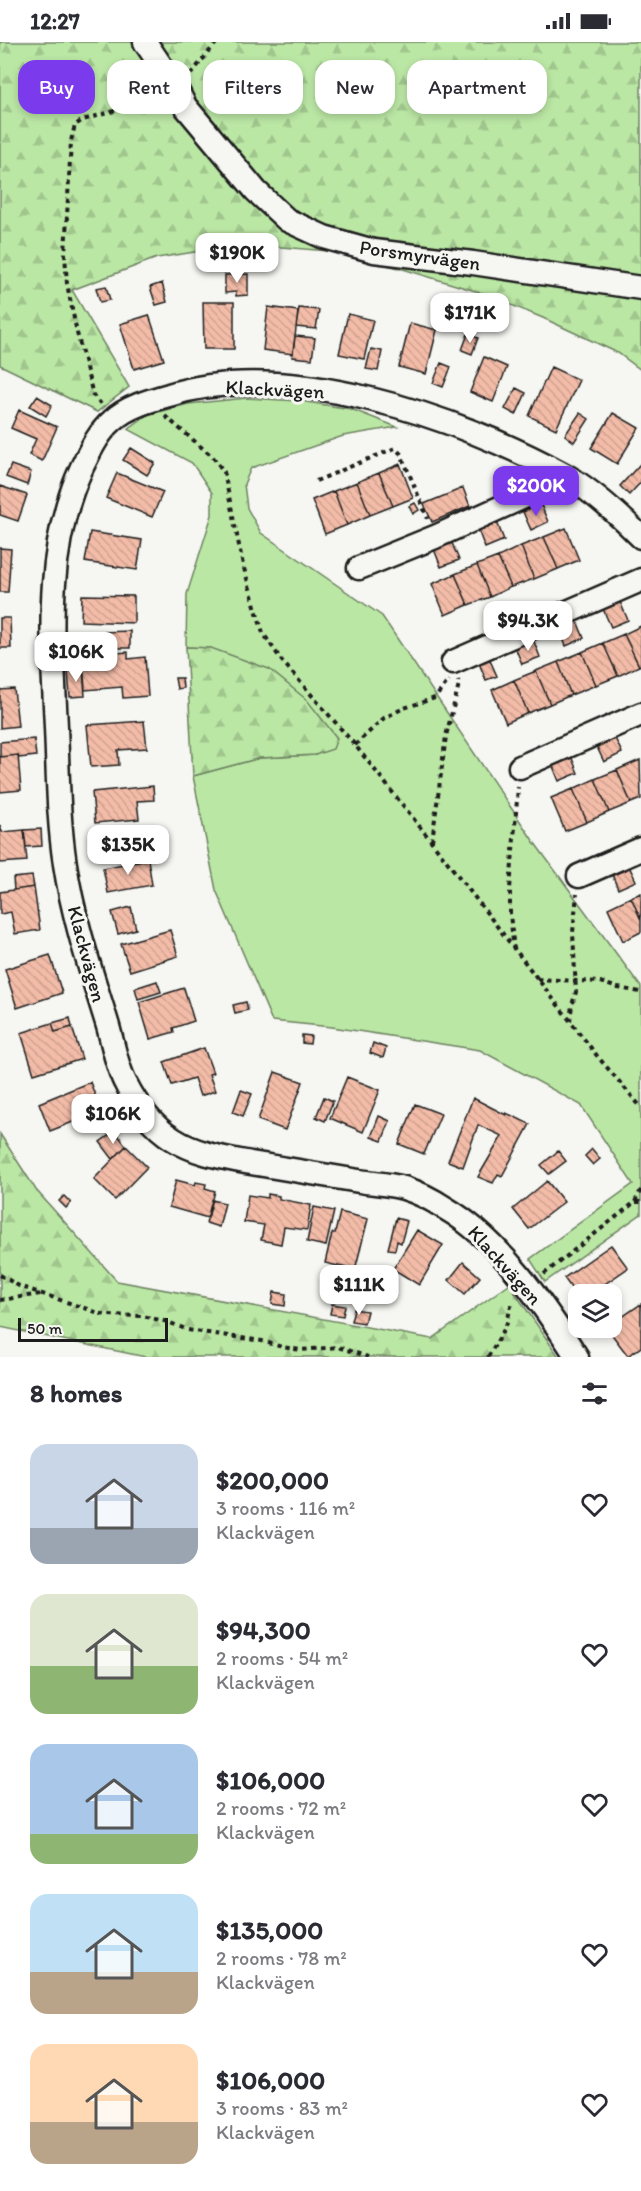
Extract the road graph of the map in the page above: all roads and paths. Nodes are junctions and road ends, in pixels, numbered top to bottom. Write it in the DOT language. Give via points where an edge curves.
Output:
graph roads {
  1 [pos="145,42"];
  2 [pos="217,42"];
  3 [pos="157,60"];
  4 [pos="191,71"];
  5 [pos="107,113"];
  6 [pos="191,113"];
  7 [pos="641,288"];
  8 [pos="147,401"];
  9 [pos="113,419"];
  10 [pos="568,477"];
  11 [pos="316,481"];
  12 [pos="435,537"];
  13 [pos="641,537"];
  14 [pos="359,568"];
  15 [pos="641,580"];
  16 [pos="453,662"];
  17 [pos="641,714"];
  18 [pos="355,745"];
  19 [pos="520,767"];
  20 [pos="432,842"];
  21 [pos="641,849"];
  22 [pos="579,876"];
  23 [pos="514,951"];
  24 [pos="537,979"];
  25 [pos="576,980"];
  26 [pos="641,992"];
  27 [pos="570,1022"];
  28 [pos="641,1107"];
  29 [pos="641,1190"];
  30 [pos="635,1202"];
  31 [pos="641,1202"];
  32 [pos="0,1275"];
  33 [pos="527,1287"];
  34 [pos="43,1293"];
  35 [pos="0,1300"];
  36 [pos="368,1357"];
  37 [pos="488,1357"];
  38 [pos="577,1357"];
  1 -- 3 [label="street, Porsmyrvägen"];
  2 -- 4 [label="path"];
  5 -- 9 [label="path" via="75,125 65,254 67,284 93,395"];
  6 -- 7 [label="street, Porsmyrvägen" via="256,190 288,220 324,237 374,251"];
  8 -- 9 [label="street, Klackvägen"];
  8 -- 10 [label="street, Klackvägen" via="189,388 240,384 302,387 363,397 491,439"];
  8 -- 18 [label="path" via="213,457 224,472 243,566 263,633 282,661"];
  9 -- 33 [label="street, Klackvägen" via="92,446 64,515 54,572 52,627 65,865 79,932 125,1083 151,1120 174,1140 214,1157 404,1188 445,1207 482,1233"];
  10 -- 12 [label="street"];
  10 -- 13 [label="street, Klackvägen" via="616,512"];
  11 -- 12 [label="path" via="395,448"];
  12 -- 14 [label="street"];
  15 -- 16 [label="street"];
  16 -- 18 [label="path" via="448,681 435,698 384,718"];
  16 -- 20 [label="path" via="459,684 447,736"];
  17 -- 19 [label="street"];
  18 -- 20 [label="path"];
  19 -- 23 [label="path" via="510,889"];
  20 -- 23 [label="path"];
  21 -- 22 [label="street"];
  22 -- 25 [label="path" via="573,932"];
  23 -- 24 [label="path"];
  24 -- 25 [label="path"];
  24 -- 27 [label="path"];
  25 -- 26 [label="path"];
  25 -- 27 [label="path"];
  27 -- 28 [label="path"];
  29 -- 30 [label="path"];
  30 -- 31 [label="path"];
  30 -- 33 [label="path"];
  32 -- 34 [label="path"];
  33 -- 37 [label="path" via="511,1306 506,1326"];
  33 -- 38 [label="street, Klackvägen"];
  34 -- 35 [label="path"];
  34 -- 36 [label="path" via="105,1315 143,1316 189,1330 301,1350 338,1347"];
}
